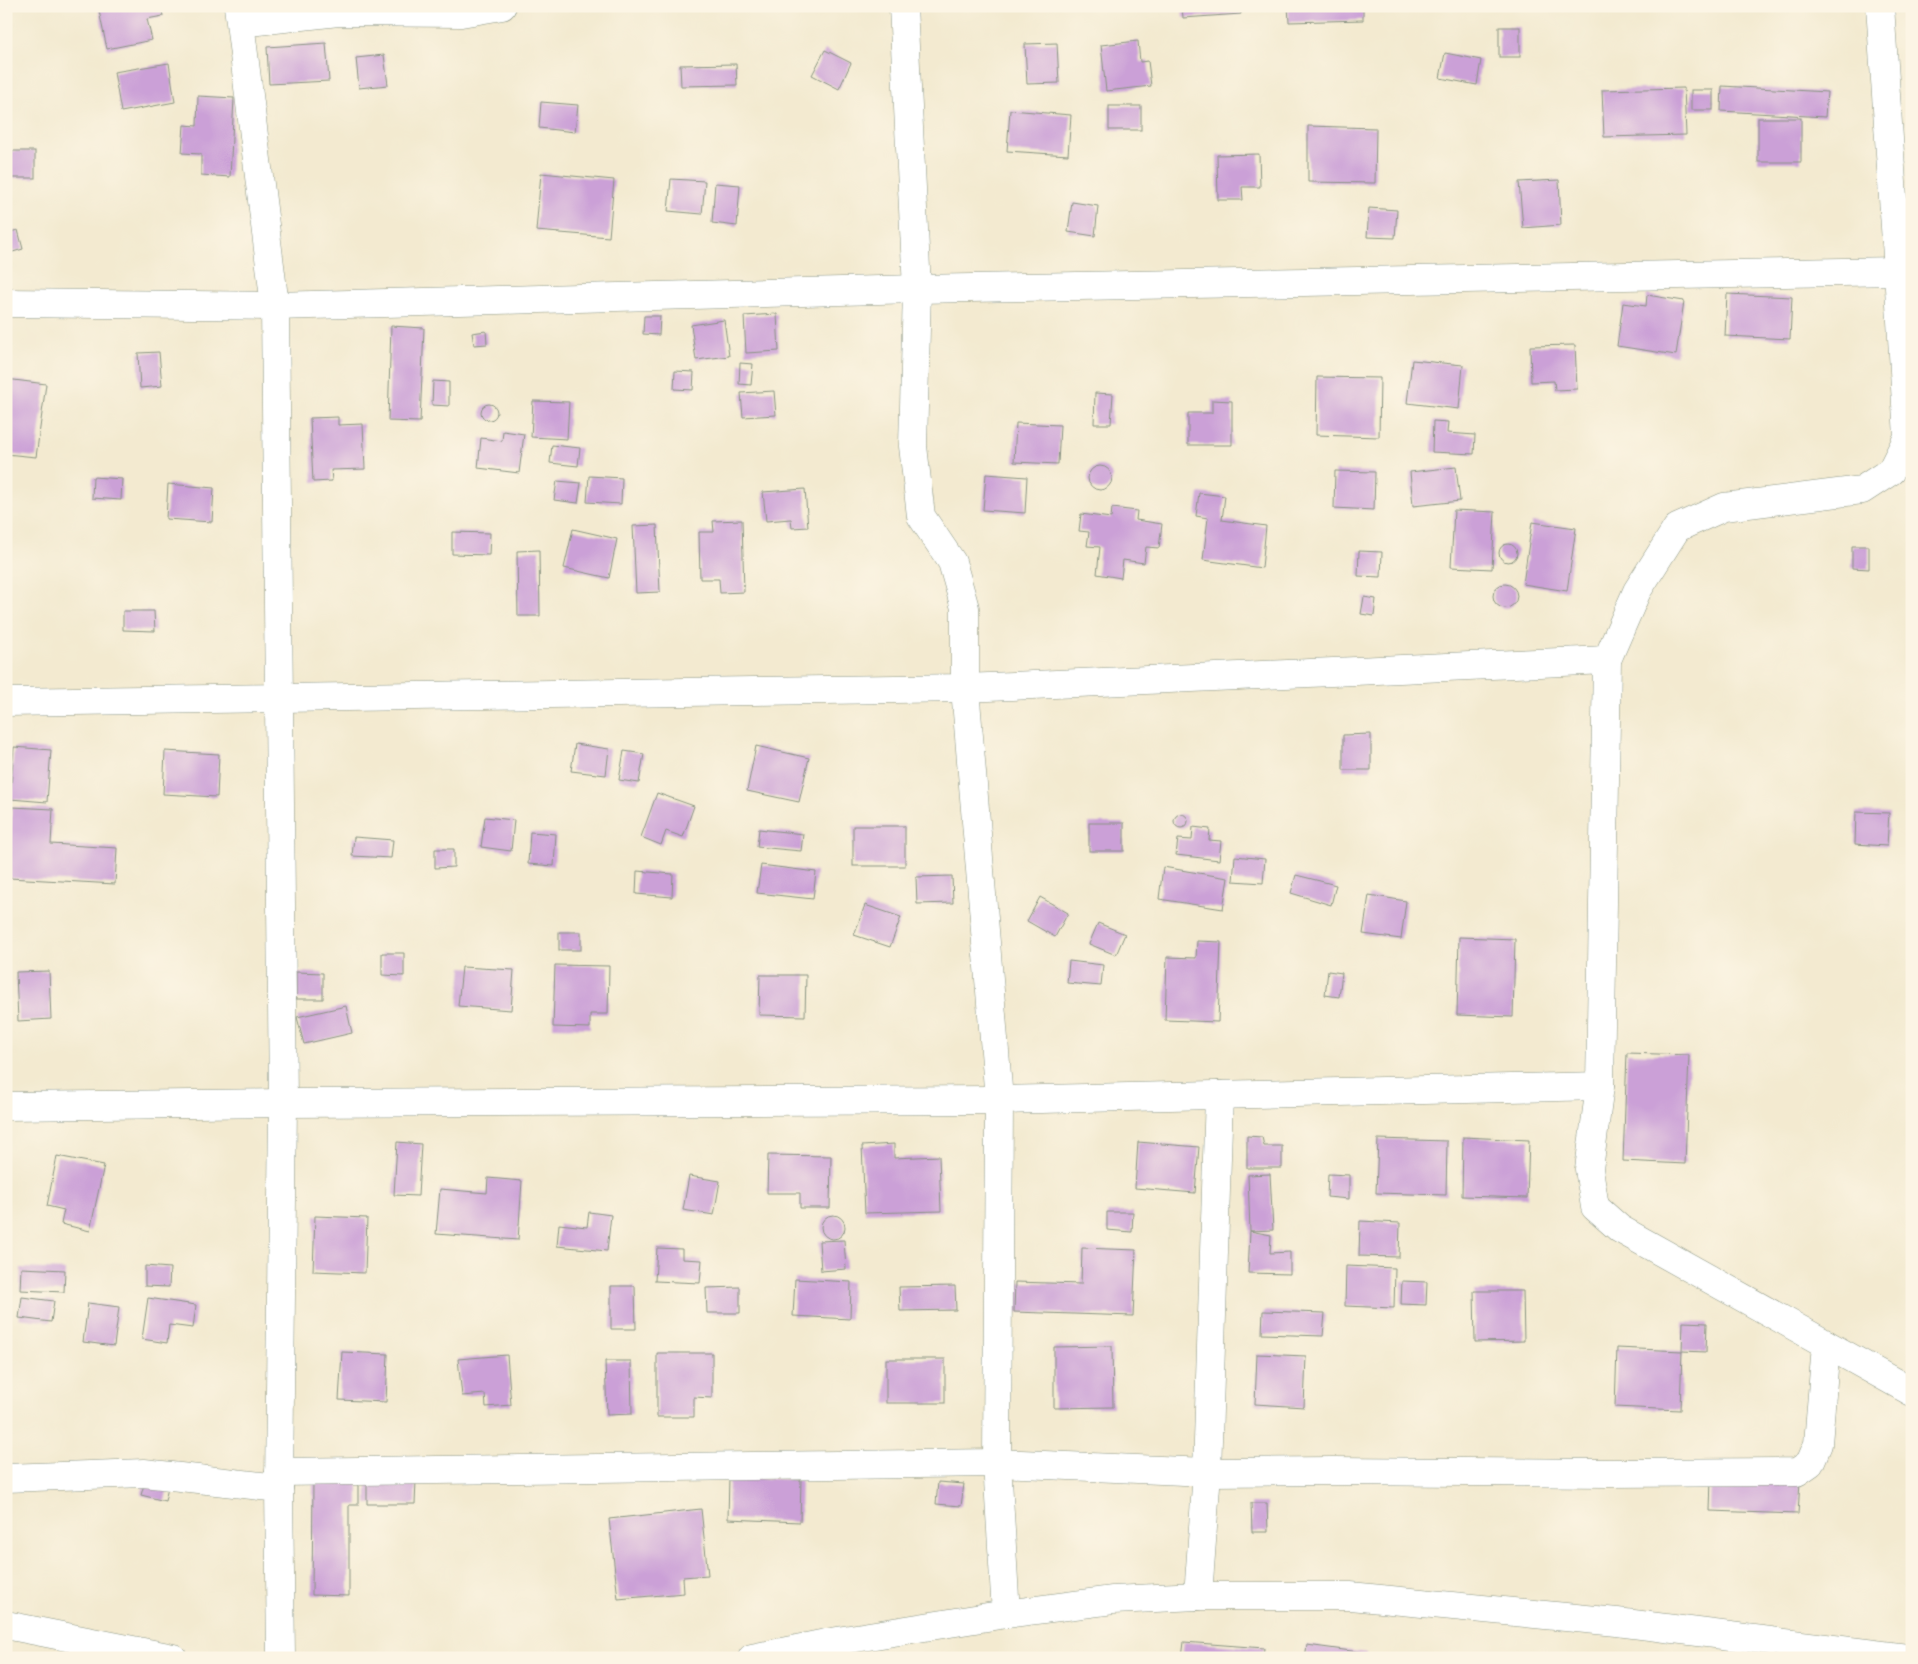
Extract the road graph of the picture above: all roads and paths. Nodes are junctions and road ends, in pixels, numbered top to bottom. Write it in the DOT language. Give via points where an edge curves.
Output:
graph roads {
  1 [pos="502,6"];
  2 [pos="903,6"];
  3 [pos="1880,6"];
  4 [pos="240,15"];
  5 [pos="1898,272"];
  6 [pos="917,289"];
  7 [pos="6,303"];
  8 [pos="274,306"];
  9 [pos="1607,660"];
  10 [pos="965,688"];
  11 [pos="278,697"];
  12 [pos="6,702"];
  13 [pos="1600,1086"];
  14 [pos="1219,1095"];
  15 [pos="999,1100"];
  16 [pos="283,1103"];
  17 [pos="6,1106"];
  18 [pos="1826,1344"];
  19 [pos="1912,1392"];
  20 [pos="997,1463"];
  21 [pos="1207,1472"];
  22 [pos="6,1478"];
  23 [pos="279,1480"];
  24 [pos="1198,1596"];
  25 [pos="1006,1614"];
  26 [pos="6,1625"];
  27 [pos="173,1658"];
  28 [pos="280,1658"];
  29 [pos="752,1658"];
  30 [pos="1907,1658"];
  1 -- 4 [label="street" via="461,13"];
  2 -- 6 [label="street"];
  3 -- 5 [label="street"];
  4 -- 8 [label="street"];
  5 -- 6 [label="street"];
  5 -- 9 [label="street" via="1908,437 1891,472 1862,490 1724,507 1677,528 1637,591"];
  6 -- 8 [label="street"];
  6 -- 10 [label="street" via="913,446 921,516 952,562 965,608"];
  7 -- 8 [label="street"];
  8 -- 11 [label="street"];
  9 -- 10 [label="street"];
  9 -- 13 [label="street"];
  10 -- 11 [label="street"];
  10 -- 15 [label="street"];
  11 -- 12 [label="street"];
  11 -- 16 [label="street"];
  13 -- 14 [label="street"];
  13 -- 18 [label="street" via="1589,1169 1595,1206 1620,1229"];
  14 -- 15 [label="street"];
  14 -- 21 [label="street"];
  15 -- 16 [label="street"];
  15 -- 20 [label="street"];
  16 -- 17 [label="street"];
  16 -- 23 [label="street"];
  18 -- 19 [label="street"];
  18 -- 21 [label="street" via="1818,1444 1810,1463 1797,1472"];
  20 -- 21 [label="street"];
  20 -- 23 [label="street"];
  20 -- 25 [label="street"];
  21 -- 24 [label="street"];
  22 -- 23 [label="street" via="144,1473"];
  23 -- 28 [label="street"];
  24 -- 25 [label="street" via="1112,1600"];
  24 -- 30 [label="street" via="1350,1596 1617,1622"];
  25 -- 29 [label="street"];
  26 -- 27 [label="street"];
}
